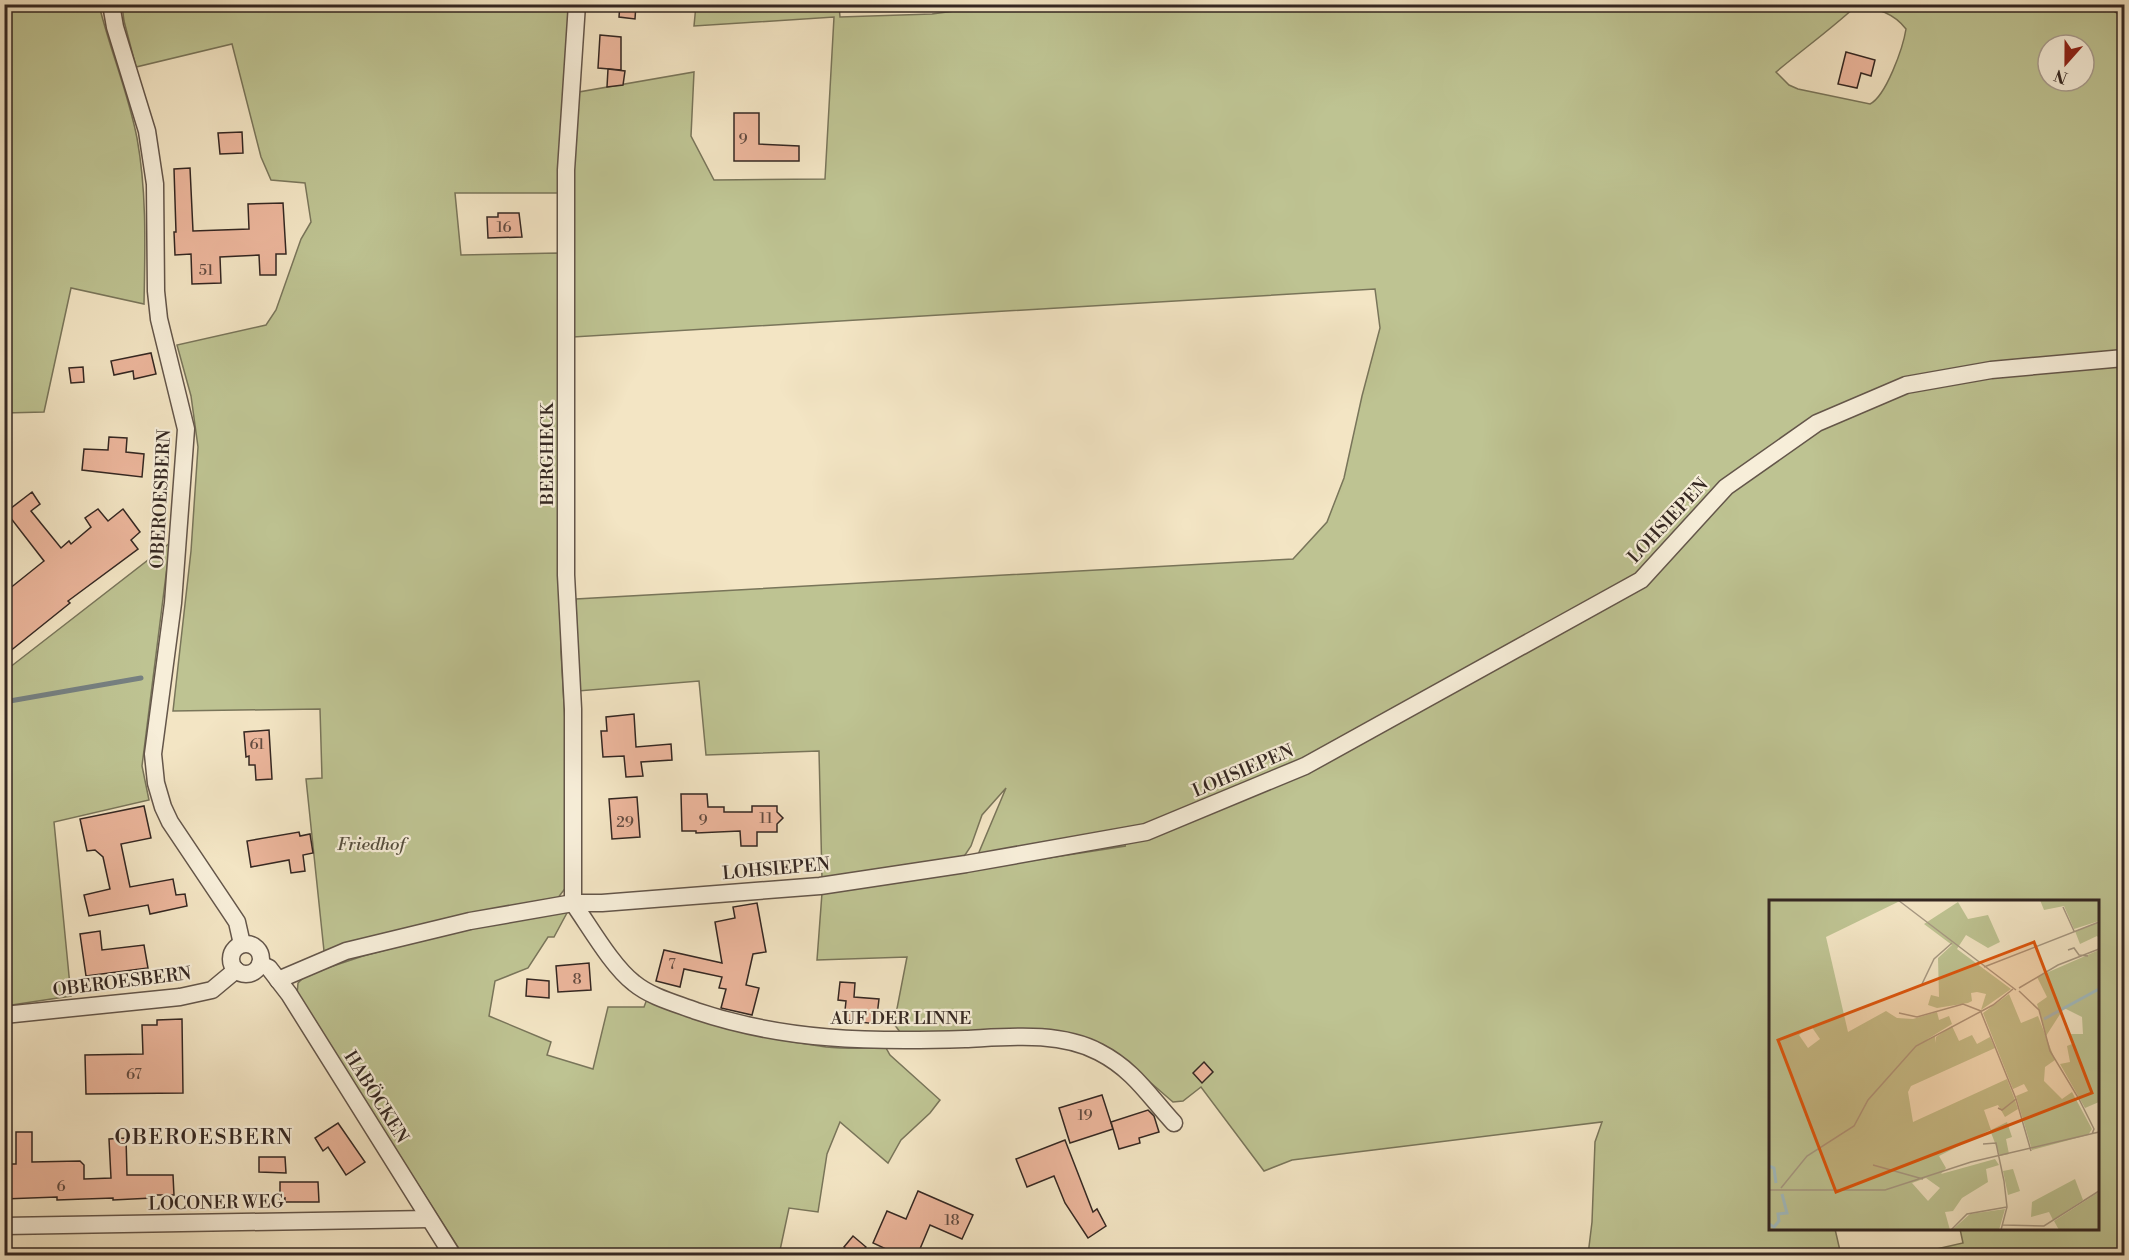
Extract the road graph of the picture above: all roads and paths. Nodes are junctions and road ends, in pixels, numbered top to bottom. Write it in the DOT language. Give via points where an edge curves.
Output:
graph roads {
  1 [pos="111,4"];
  2 [pos="577,4"];
  3 [pos="2119,4"];
  4 [pos="2124,7"];
  5 [pos="2124,358"];
  6 [pos="573,903"];
  7 [pos="242,944"];
  8 [pos="260,964"];
  9 [pos="236,970"];
  10 [pos="278,980"];
  11 [pos="4,1015"];
  12 [pos="1174,1124"];
  13 [pos="429,1219"];
  14 [pos="4,1226"];
  15 [pos="453,1256"];
  1 -- 7 [label="street, OBEROESBERN" via="147,131 155,184 159,319 186,429 173,603 153,754 156,783 170,822 237,922"];
  2 -- 6 [label="street, BERGHECK" via="566,170 566,575 573,709"];
  3 -- 4 [label="street"];
  5 -- 6 [label="street, LOHSIEPEN" via="1992,370 1906,385 1817,423 1726,487 1641,580 1305,766 1146,832 820,886"];
  6 -- 10 [label="street, LOHSIEPEN" via="470,921 346,951"];
  6 -- 12 [label="street, AUF DER LINNE" via="633,982 681,1006 749,1027 839,1040 1009,1037 1080,1044 1121,1066 1141,1083"];
  7 -- 8 [label="street" via="256,948"];
  7 -- 9 [label="street" via="232,956"];
  8 -- 9 [label="street" via="247,974"];
  8 -- 10 [label="street, HABÖCKEN"];
  9 -- 11 [label="street, OBEROESBERN" via="212,990 180,997"];
  10 -- 13 [label="street, HABÖCKEN"];
  13 -- 14 [label="street, LOCONER WEG"];
  13 -- 15 [label="street, HABÖCKEN"];
}
